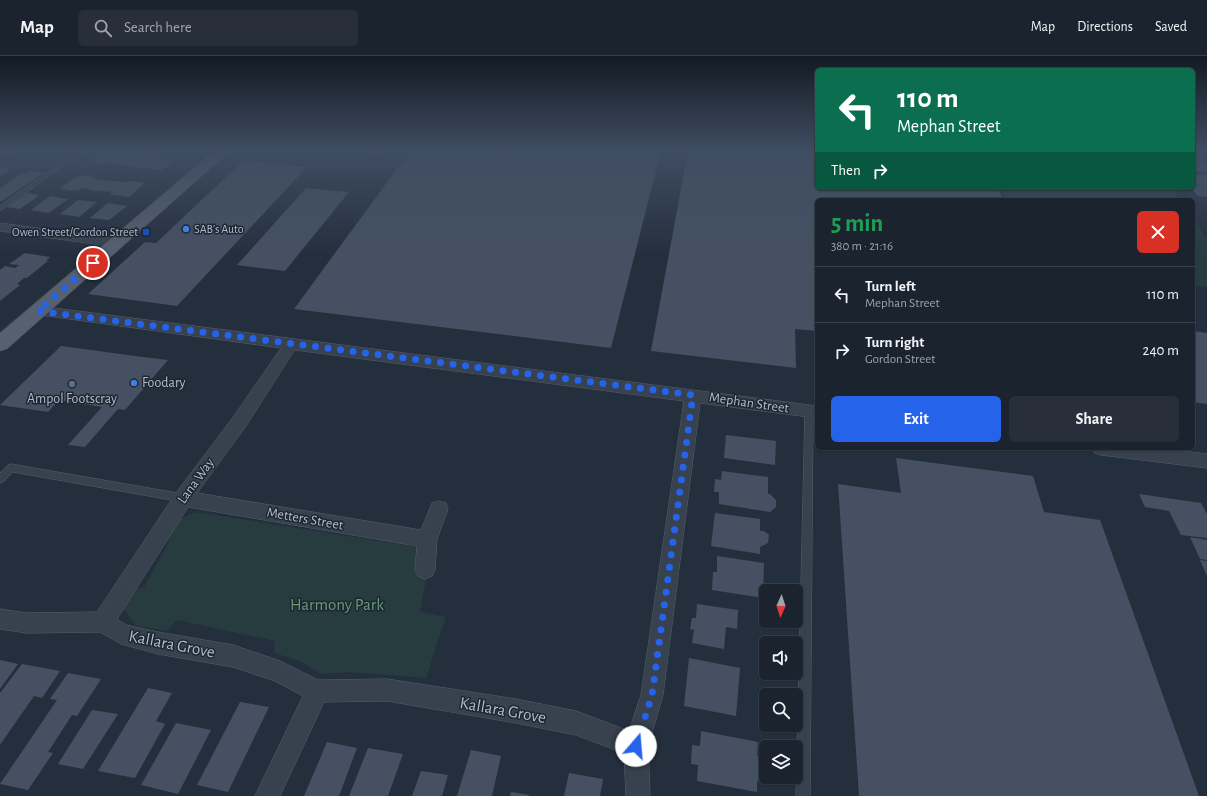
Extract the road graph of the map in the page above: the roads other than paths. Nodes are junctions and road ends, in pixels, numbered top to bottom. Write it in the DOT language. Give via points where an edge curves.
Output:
graph roads {
  1 [pos="34,186"];
  2 [pos="184,186"];
  3 [pos="0,209"];
  4 [pos="0,227"];
  5 [pos="116,243"];
  6 [pos="38,311"];
  7 [pos="292,343"];
  8 [pos="0,344"];
  9 [pos="693,395"];
  10 [pos="813,411"];
  11 [pos="1117,450"];
  12 [pos="1207,461"];
  13 [pos="0,480"];
  14 [pos="184,498"];
  15 [pos="439,509"];
  16 [pos="427,539"];
  17 [pos="425,570"];
  18 [pos="0,619"];
  19 [pos="103,622"];
  20 [pos="318,691"];
  21 [pos="636,746"];
  22 [pos="267,796"];
  23 [pos="638,796"];
  24 [pos="803,796"];
  1 -- 3 [label="lane"];
  2 -- 5 [label="main road"];
  4 -- 5 [label="street"];
  5 -- 6 [label="main road"];
  6 -- 7 [label="street, Mephan Street"];
  6 -- 8 [label="main road"];
  7 -- 9 [label="street, Mephan Street"];
  7 -- 14 [label="street, Lana Way"];
  9 -- 10 [label="street, Mephan Street"];
  9 -- 21 [label="street" via="652,695"];
  10 -- 24 [label="lane"];
  11 -- 12 [label="street"];
  13 -- 14 [label="lane" via="11,468"];
  14 -- 16 [label="street, Metters Street"];
  14 -- 19 [label="street, Lana Way"];
  15 -- 16 [label="street"];
  16 -- 17 [label="street"];
  18 -- 19 [label="street" via="27,623"];
  19 -- 20 [label="street, Kallara Grove" via="120,634 233,656 280,672"];
  20 -- 21 [label="street, Kallara Grove" via="387,690 516,711 576,723"];
  20 -- 22 [label="street"];
  21 -- 23 [label="street"];
}
